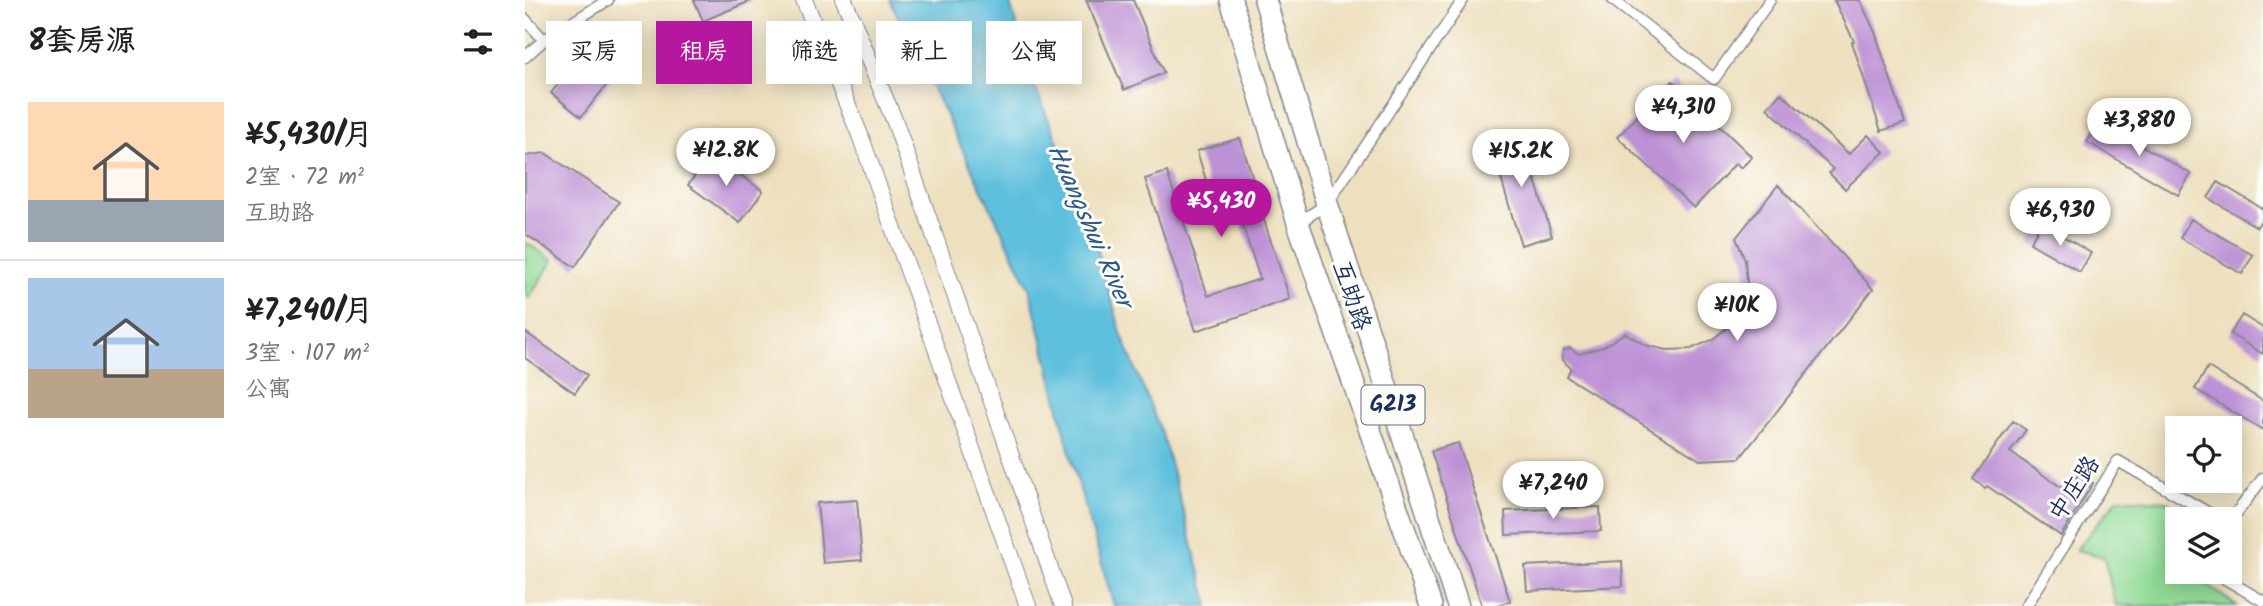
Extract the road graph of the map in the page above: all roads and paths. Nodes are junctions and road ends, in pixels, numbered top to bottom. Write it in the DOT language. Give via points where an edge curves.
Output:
graph roads {
  1 [pos="607,0"];
  2 [pos="804,0"];
  3 [pos="844,0"];
  4 [pos="1231,0"];
  5 [pos="1265,0"];
  6 [pos="1463,0"];
  7 [pos="1613,0"];
  8 [pos="1770,0"];
  9 [pos="525,19"];
  10 [pos="544,40"];
  11 [pos="525,57"];
  12 [pos="1327,204"];
  13 [pos="1298,223"];
  14 [pos="2263,478"];
  15 [pos="2198,507"];
  16 [pos="2241,507"];
  17 [pos="2234,584"];
  18 [pos="2263,601"];
  19 [pos="1028,606"];
  20 [pos="1063,606"];
  21 [pos="1431,606"];
  22 [pos="1458,606"];
  23 [pos="2026,606"];
  1 -- 10 [label="street"];
  2 -- 19 [label="main road" via="860,135"];
  3 -- 20 [label="main road" via="895,122"];
  4 -- 13 [label="highway, 互助路 / G213"];
  5 -- 12 [label="highway, 互助路 / G213"];
  6 -- 12 [label="street"];
  7 -- 8 [label="street" via="1714,79"];
  9 -- 10 [label="street"];
  10 -- 11 [label="street"];
  12 -- 13 [label="street"];
  12 -- 22 [label="highway, 互助路 / G213"];
  13 -- 21 [label="highway, 互助路 / G213"];
  14 -- 16 [label="street"];
  15 -- 23 [label="street, 中庄路" via="2117,461"];
  17 -- 18 [label="street"];
}
